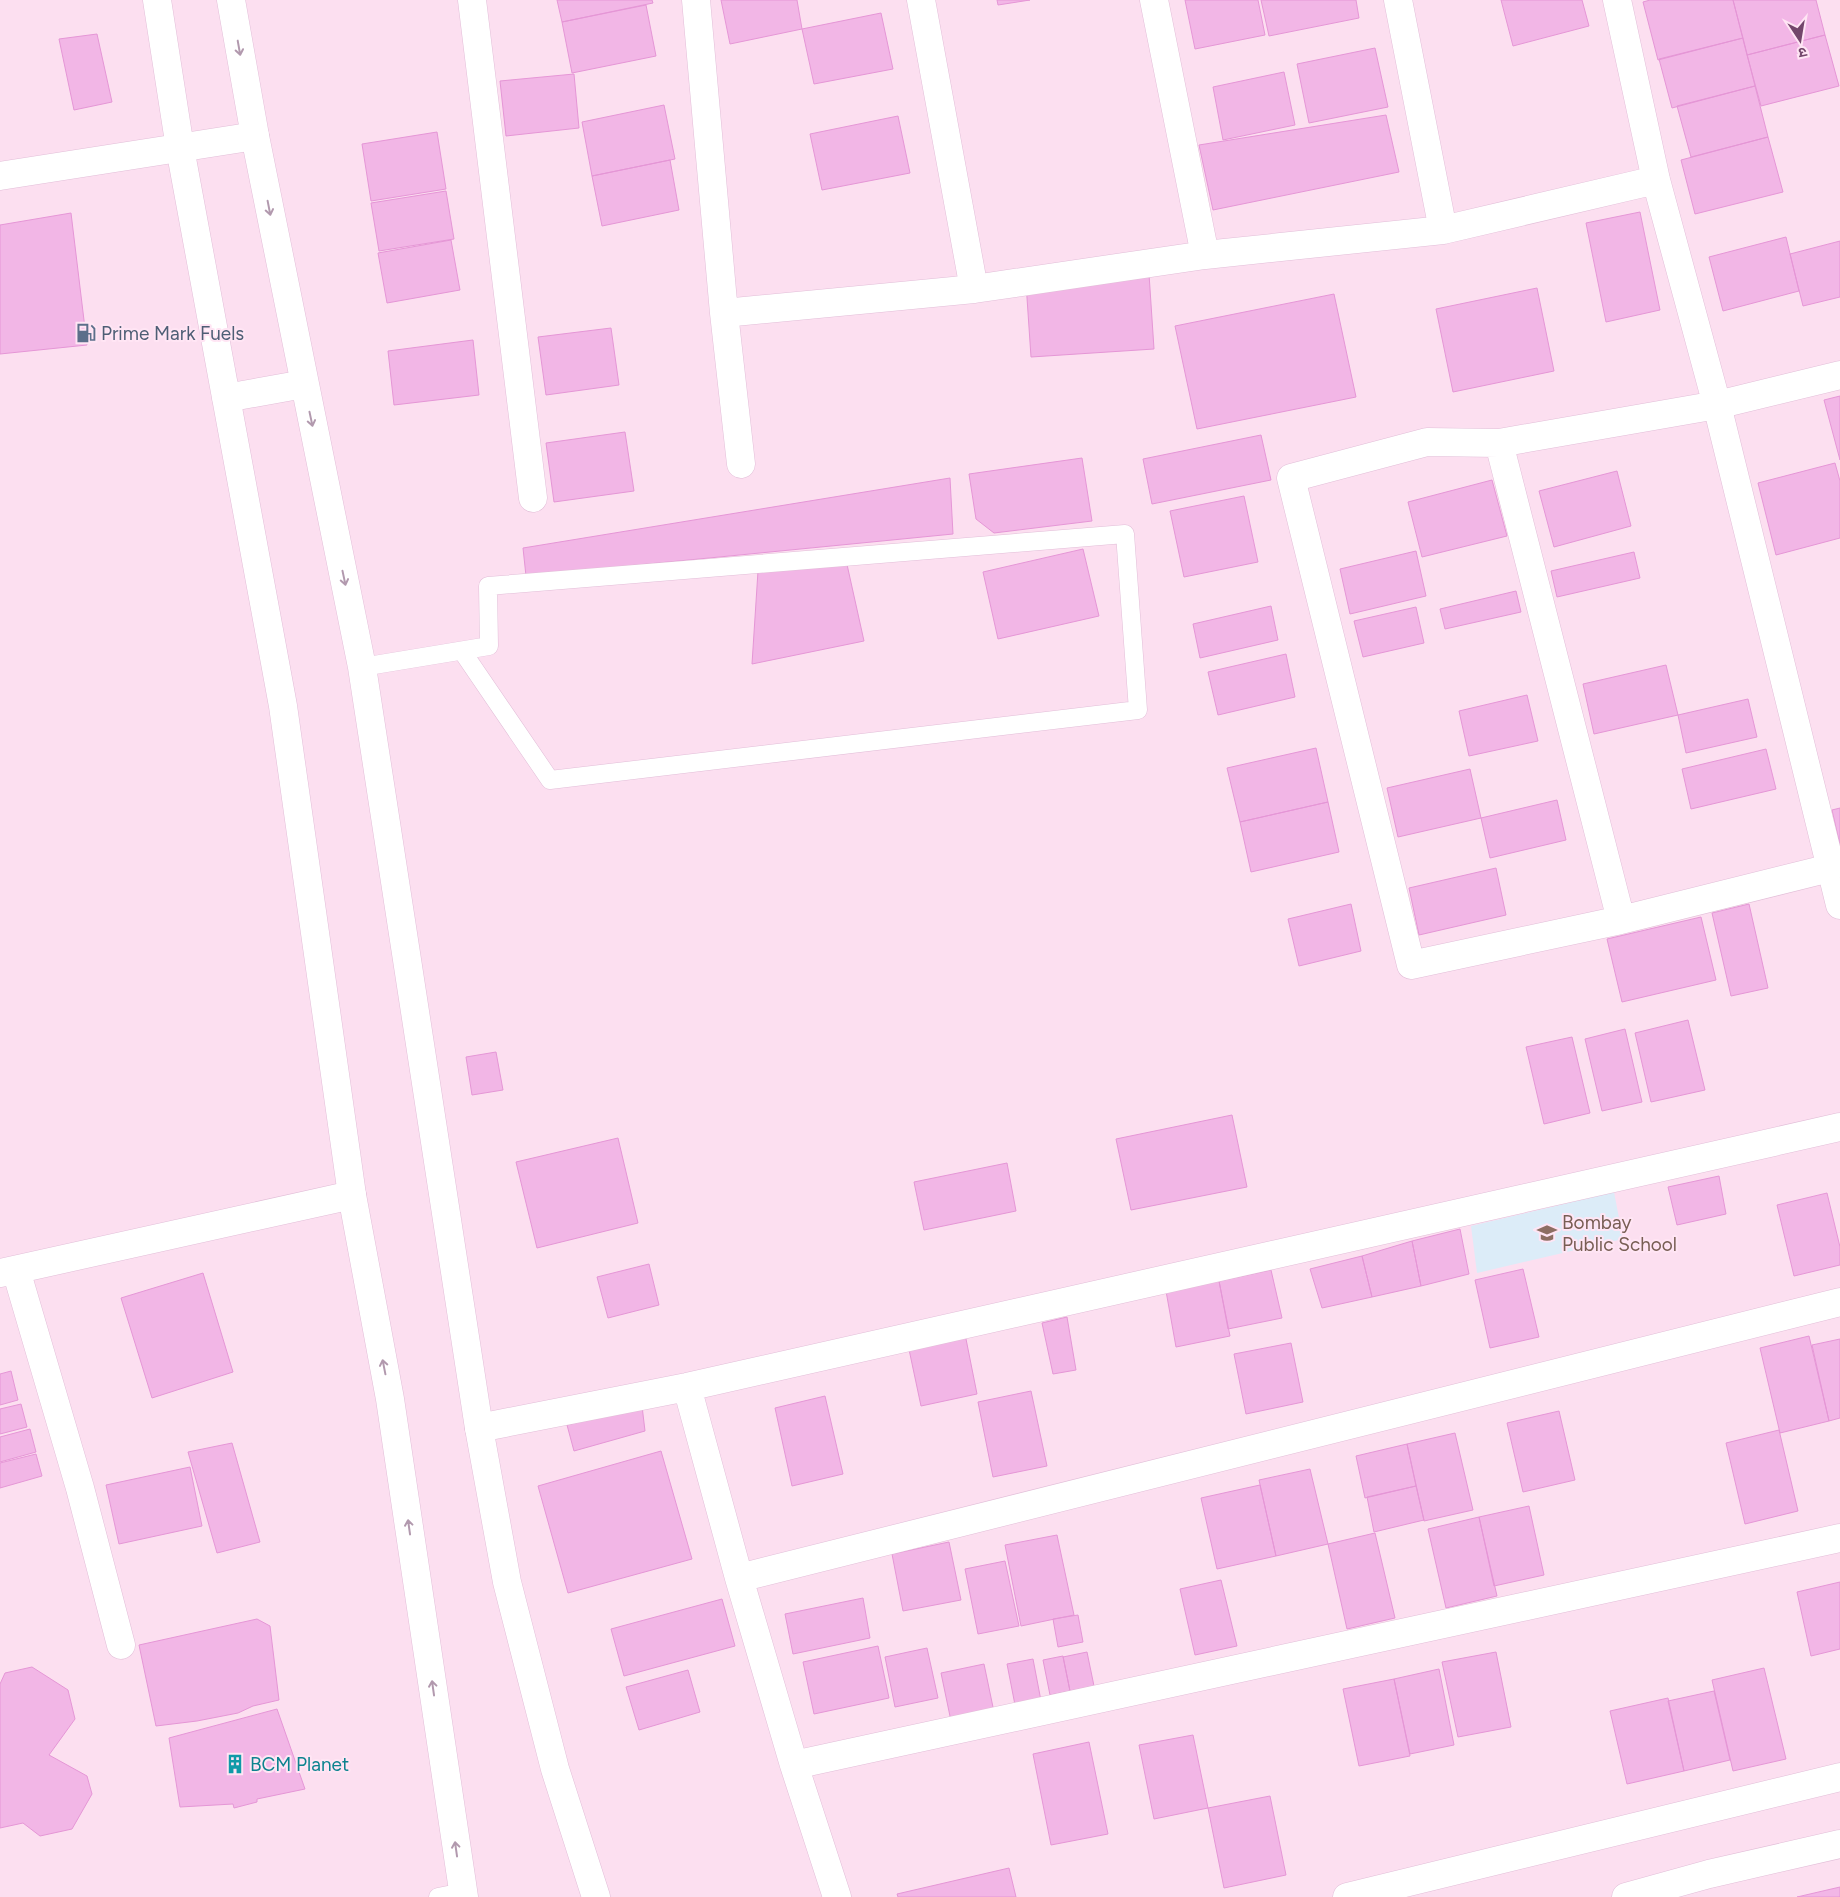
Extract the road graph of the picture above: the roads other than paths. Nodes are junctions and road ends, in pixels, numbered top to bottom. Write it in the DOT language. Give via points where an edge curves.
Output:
graph roads {
  1 [pos="157,0"];
  2 [pos="231,0"];
  3 [pos="472,0"];
  4 [pos="696,0"];
  5 [pos="921,0"];
  6 [pos="1154,0"];
  7 [pos="1398,0"];
  8 [pos="1617,0"];
  9 [pos="255,136"];
  10 [pos="180,148"];
  11 [pos="0,176"];
  12 [pos="1656,180"];
  13 [pos="1443,230"];
  14 [pos="1206,255"];
  15 [pos="974,288"];
  16 [pos="724,314"];
  17 [pos="1840,375"];
  18 [pos="304,384"];
  19 [pos="226,398"];
  20 [pos="1717,405"];
  21 [pos="1499,443"];
  22 [pos="741,464"];
  23 [pos="533,498"];
  24 [pos="462,651"];
  25 [pos="362,667"];
  26 [pos="1830,868"];
  27 [pos="1840,905"];
  28 [pos="1622,920"];
  29 [pos="1840,1127"];
  30 [pos="352,1195"];
  31 [pos="8,1272"];
  32 [pos="1840,1302"];
  33 [pos="687,1387"];
  34 [pos="479,1428"];
  35 [pos="1840,1538"];
  36 [pos="739,1578"];
  37 [pos="121,1645"];
  38 [pos="794,1765"];
  39 [pos="1840,1777"];
  40 [pos="1840,1844"];
  41 [pos="1710,1886"];
  42 [pos="455,1895"];
  43 [pos="596,1897"];
  44 [pos="837,1897"];
  45 [pos="1347,1897"];
  46 [pos="1626,1897"];
  1 -- 10 [label="street"];
  2 -- 9 [label="street, one-way"];
  3 -- 23 [label="street"];
  4 -- 16 [label="street"];
  5 -- 15 [label="street"];
  6 -- 14 [label="street"];
  7 -- 13 [label="street"];
  8 -- 12 [label="street"];
  9 -- 10 [label="street"];
  9 -- 18 [label="street, one-way"];
  10 -- 11 [label="street"];
  10 -- 19 [label="street"];
  12 -- 13 [label="street"];
  12 -- 20 [label="street"];
  13 -- 14 [label="street"];
  14 -- 15 [label="street"];
  15 -- 16 [label="street"];
  16 -- 22 [label="street"];
  17 -- 20 [label="street"];
  18 -- 19 [label="street"];
  18 -- 25 [label="street, one-way"];
  19 -- 30 [label="street" via="283,706"];
  20 -- 21 [label="street"];
  20 -- 26 [label="street"];
  21 -- 28 [label="street"];
  21 -- 28 [label="street" via="1427,442 1291,478 1411,965"];
  24 -- 24 [label="lane" via="489,646 488,586 1125,534 1138,710 550,780"];
  24 -- 25 [label="lane"];
  25 -- 34 [label="street"];
  26 -- 27 [label="street"];
  26 -- 28 [label="street"];
  29 -- 33 [label="street"];
  30 -- 31 [label="street"];
  42 -- 30 [label="street, one-way" via="390,1399"];
  31 -- 37 [label="street" via="80,1488"];
  32 -- 36 [label="street"];
  33 -- 34 [label="street"];
  33 -- 36 [label="street"];
  34 -- 43 [label="street" via="507,1582 555,1770"];
  35 -- 38 [label="street"];
  36 -- 38 [label="street"];
  38 -- 44 [label="street"];
  39 -- 45 [label="street"];
  40 -- 41 [label="street"];
  41 -- 46 [label="street"];
}
